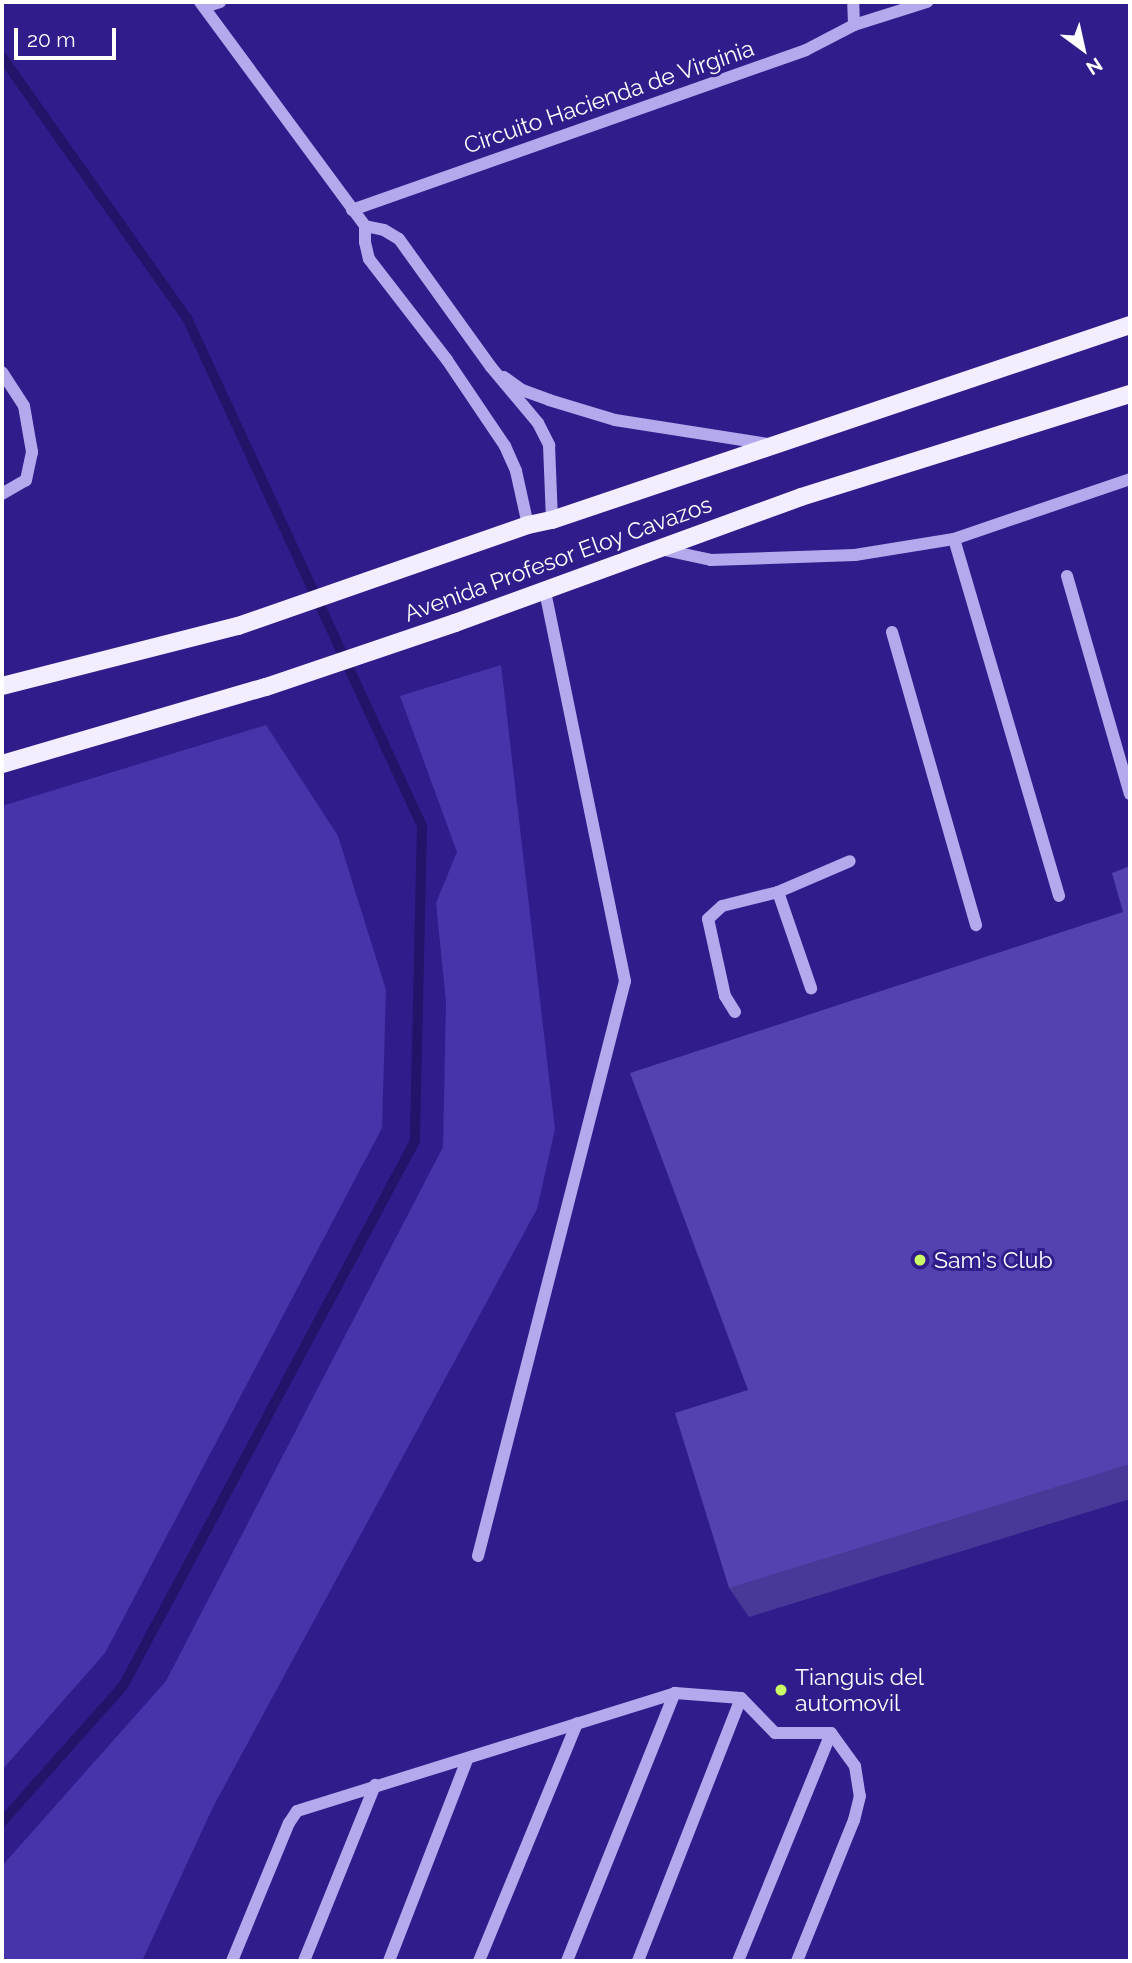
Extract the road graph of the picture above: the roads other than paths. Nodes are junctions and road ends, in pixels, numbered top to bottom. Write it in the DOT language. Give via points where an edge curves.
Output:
graph roads {
  1 [pos="220,2"];
  2 [pos="853,2"];
  3 [pos="927,2"];
  4 [pos="202,4"];
  5 [pos="854,25"];
  6 [pos="352,210"];
  7 [pos="365,226"];
  8 [pos="1130,325"];
  9 [pos="491,368"];
  10 [pos="2,372"];
  11 [pos="1130,394"];
  12 [pos="769,444"];
  13 [pos="1130,480"];
  14 [pos="2,494"];
  15 [pos="552,520"];
  16 [pos="528,525"];
  17 [pos="954,539"];
  18 [pos="659,548"];
  19 [pos="1067,576"];
  20 [pos="545,590"];
  21 [pos="892,632"];
  22 [pos="2,686"];
  23 [pos="2,764"];
  24 [pos="1130,794"];
  25 [pos="850,861"];
  26 [pos="778,892"];
  27 [pos="1059,896"];
  28 [pos="976,925"];
  29 [pos="811,989"];
  30 [pos="734,1012"];
  31 [pos="478,1556"];
  32 [pos="675,1693"];
  33 [pos="741,1698"];
  34 [pos="577,1723"];
  35 [pos="831,1733"];
  36 [pos="467,1760"];
  37 [pos="376,1785"];
  38 [pos="232,1961"];
  39 [pos="304,1961"];
  40 [pos="389,1961"];
  41 [pos="479,1961"];
  42 [pos="567,1961"];
  43 [pos="638,1961"];
  44 [pos="738,1961"];
  45 [pos="797,1961"];
  1 -- 4 [label="street"];
  2 -- 5 [label="street"];
  3 -- 5 [label="street, Circuito Hacienda de Virginia"];
  4 -- 6 [label="street"];
  5 -- 6 [label="street, Circuito Hacienda de Virginia" via="806,50"];
  6 -- 7 [label="street"];
  7 -- 9 [label="street" via="399,239"];
  7 -- 16 [label="street" via="369,259 447,360 505,446 516,471"];
  8 -- 12 [label="main road, Avenida Profesor Eloy Cavazos"];
  9 -- 12 [label="street" via="522,390 578,411 651,428"];
  9 -- 15 [label="street" via="538,423 548,445"];
  10 -- 14 [label="street" via="24,406 32,452 26,480"];
  11 -- 18 [label="main road, Avenida Profesor Eloy Cavazos" via="801,497"];
  12 -- 15 [label="main road, Avenida Profesor Eloy Cavazos"];
  13 -- 17 [label="street"];
  15 -- 16 [label="main road, Avenida Profesor Eloy Cavazos"];
  16 -- 22 [label="main road, Avenida Profesor Eloy Cavazos" via="238,626"];
  17 -- 18 [label="street" via="855,555 711,560"];
  17 -- 27 [label="street"];
  18 -- 20 [label="main road, Avenida Profesor Eloy Cavazos"];
  19 -- 24 [label="street"];
  20 -- 23 [label="main road, Avenida Profesor Eloy Cavazos" via="266,687"];
  20 -- 31 [label="street" via="625,981"];
  21 -- 28 [label="street"];
  25 -- 26 [label="street"];
  26 -- 29 [label="street"];
  26 -- 30 [label="street" via="722,906 708,919 725,996"];
  32 -- 33 [label="street"];
  32 -- 34 [label="street"];
  32 -- 42 [label="street"];
  33 -- 35 [label="street" via="775,1732"];
  33 -- 43 [label="street"];
  34 -- 36 [label="street"];
  34 -- 41 [label="street"];
  35 -- 44 [label="street"];
  35 -- 45 [label="street" via="855,1766 860,1796"];
  36 -- 37 [label="street"];
  36 -- 40 [label="street"];
  37 -- 38 [label="street" via="295,1814"];
  37 -- 39 [label="street"];
}
